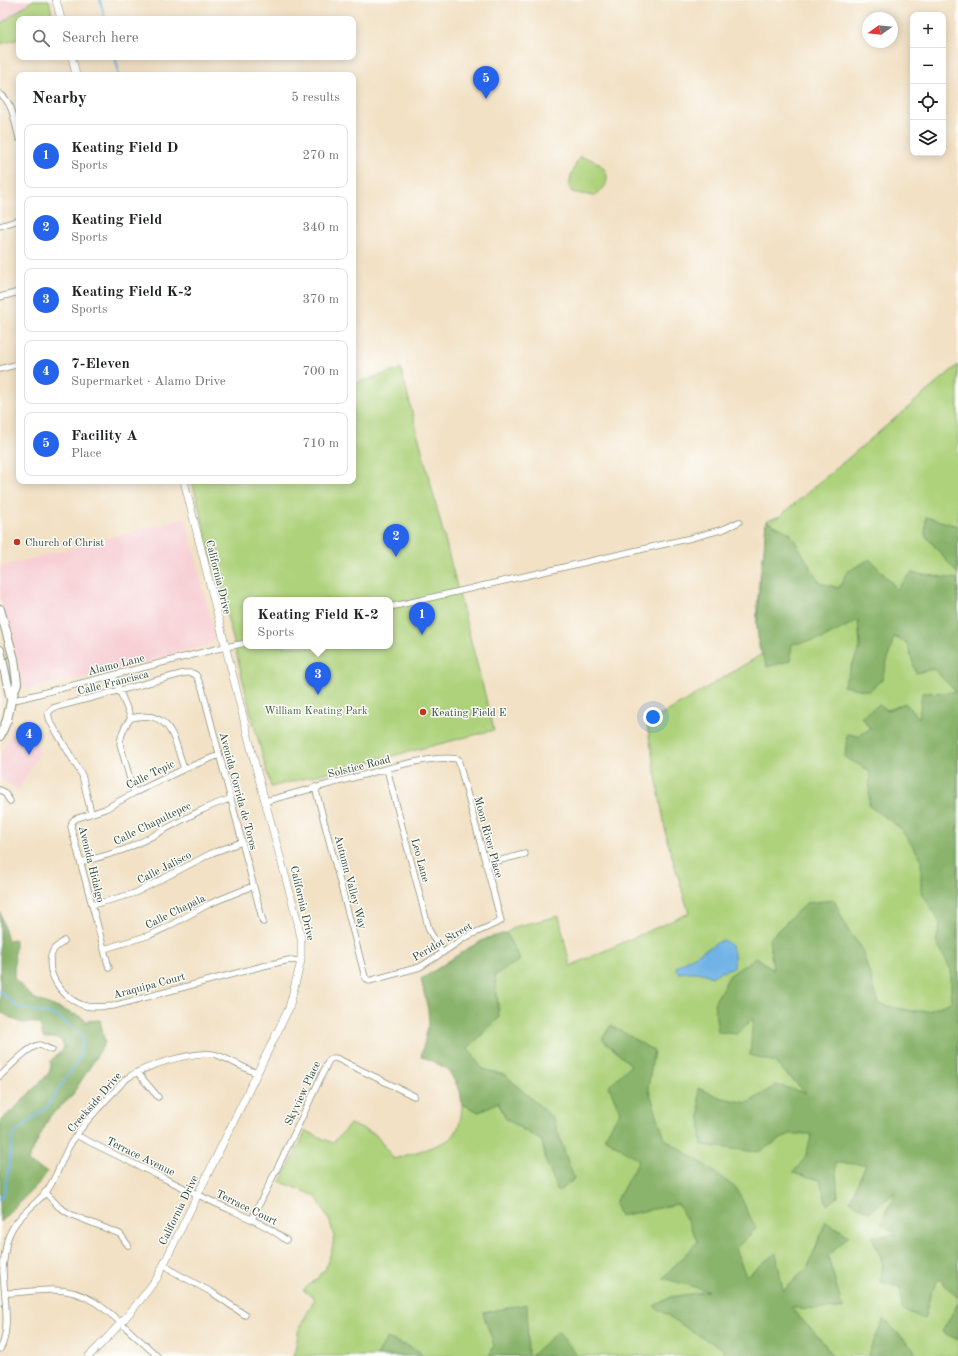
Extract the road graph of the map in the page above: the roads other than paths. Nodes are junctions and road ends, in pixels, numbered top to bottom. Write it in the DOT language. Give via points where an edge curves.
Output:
graph roads {
  1 [pos="56,0"];
  2 [pos="60,16"];
  3 [pos="73,60"];
  4 [pos="75,72"];
  5 [pos="0,94"];
  6 [pos="16,128"];
  7 [pos="16,221"];
  8 [pos="0,226"];
  9 [pos="16,293"];
  10 [pos="0,298"];
  11 [pos="16,365"];
  12 [pos="0,369"];
  13 [pos="185,484"];
  14 [pos="739,522"];
  15 [pos="393,606"];
  16 [pos="0,609"];
  17 [pos="0,624"];
  18 [pos="7,635"];
  19 [pos="243,644"];
  20 [pos="225,648"];
  21 [pos="0,650"];
  22 [pos="185,673"];
  23 [pos="113,675"];
  24 [pos="120,691"];
  25 [pos="11,701"];
  26 [pos="48,713"];
  27 [pos="131,718"];
  28 [pos="0,736"];
  29 [pos="219,755"];
  30 [pos="458,759"];
  31 [pos="184,769"];
  32 [pos="387,769"];
  33 [pos="316,787"];
  34 [pos="0,790"];
  35 [pos="134,793"];
  36 [pos="230,799"];
  37 [pos="10,801"];
  38 [pos="266,801"];
  39 [pos="91,813"];
  40 [pos="242,842"];
  41 [pos="525,854"];
  42 [pos="81,862"];
  43 [pos="485,864"];
  44 [pos="253,886"];
  45 [pos="92,905"];
  46 [pos="501,921"];
  47 [pos="263,922"];
  48 [pos="64,942"];
  49 [pos="104,949"];
  50 [pos="442,953"];
  51 [pos="301,961"];
  52 [pos="109,968"];
  53 [pos="369,981"];
  54 [pos="52,1050"];
  55 [pos="137,1072"];
  56 [pos="257,1073"];
  57 [pos="0,1076"];
  58 [pos="414,1096"];
  59 [pos="158,1097"];
  60 [pos="76,1135"];
  61 [pos="45,1192"];
  62 [pos="199,1194"];
  63 [pos="252,1219"];
  64 [pos="286,1240"];
  65 [pos="128,1245"];
  66 [pos="164,1264"];
  67 [pos="6,1293"];
  68 [pos="245,1315"];
  69 [pos="122,1322"];
  70 [pos="0,1349"];
  71 [pos="89,1356"];
  72 [pos="157,1356"];
  1 -- 2 [label="street"];
  3 -- 4 [label="street"];
  5 -- 6 [label="street" via="9,104"];
  7 -- 8 [label="street"];
  9 -- 10 [label="street"];
  11 -- 12 [label="street"];
  13 -- 20 [label="street, California Drive"];
  14 -- 15 [label="street" via="691,538"];
  16 -- 18 [label="main road"];
  17 -- 18 [label="main road"];
  18 -- 25 [label="main road" via="17,683"];
  19 -- 20 [label="street, Alamo Lane"];
  20 -- 23 [label="street, Alamo Lane"];
  20 -- 38 [label="street, California Drive"];
  21 -- 25 [label="main road"];
  22 -- 24 [label="street, Calle Francisca"];
  22 -- 29 [label="street, Avenida Corrida de Toros" via="196,675 199,681"];
  23 -- 24 [label="street"];
  23 -- 25 [label="street, Alamo Lane"];
  24 -- 26 [label="street, Calle Francisca" via="53,708"];
  24 -- 27 [label="street"];
  25 -- 28 [label="main road"];
  26 -- 39 [label="street, Avenida Hidalgo" via="50,721 82,775"];
  27 -- 31 [label="street" via="147,716 161,720 168,726"];
  27 -- 35 [label="street" via="123,728 120,744"];
  29 -- 31 [label="street, Calle Tepic"];
  29 -- 36 [label="street, Avenida Corrida de Toros"];
  30 -- 32 [label="street, Solstice Road" via="447,757"];
  30 -- 43 [label="street, Moon River Place"];
  31 -- 35 [label="street, Calle Tepic"];
  32 -- 33 [label="street, Solstice Road"];
  32 -- 50 [label="street, Leo Lane" via="429,930"];
  33 -- 38 [label="street, Solstice Road"];
  33 -- 53 [label="street, Autumn Valley Way" via="365,977"];
  34 -- 37 [label="street"];
  35 -- 39 [label="street, Calle Tepic" via="105,809"];
  36 -- 40 [label="street, Avenida Corrida de Toros"];
  36 -- 42 [label="street, Calle Chapultepec" via="190,815 128,848"];
  38 -- 51 [label="street, California Drive" via="298,923"];
  39 -- 42 [label="street, Avenida Hidalgo" via="76,819 71,826"];
  40 -- 44 [label="street, Avenida Corrida de Toros"];
  40 -- 45 [label="street, Calle Jalisco" via="212,853 135,893"];
  41 -- 43 [label="street"];
  42 -- 45 [label="street, Avenida Hidalgo"];
  43 -- 46 [label="street, Moon River Place"];
  44 -- 47 [label="street, Avenida Corrida de Toros"];
  44 -- 49 [label="street, Calle Chapala" via="210,904 150,935"];
  45 -- 49 [label="street, Avenida Hidalgo"];
  46 -- 50 [label="street, Peridot Street" via="464,938"];
  48 -- 51 [label="street, Araquipa Court" via="54,949 51,956 52,975 64,994 90,1007 113,1006 289,960"];
  49 -- 52 [label="street, Avenida Hidalgo"];
  50 -- 53 [label="street, Peridot Street" via="420,967"];
  51 -- 56 [label="street, California Drive" via="289,1008"];
  54 -- 57 [label="street" via="40,1045 34,1047"];
  55 -- 56 [label="street, Creekside Drive" via="189,1056 208,1054"];
  55 -- 59 [label="street"];
  55 -- 60 [label="street, Creekside Drive" via="128,1076"];
  56 -- 62 [label="street, California Drive"];
  58 -- 63 [label="street, Skyview Place" via="338,1059 329,1060"];
  60 -- 61 [label="street, Creekside Drive"];
  60 -- 62 [label="street, Terrace Avenue"];
  61 -- 65 [label="street" via="59,1207 72,1215 120,1234"];
  61 -- 67 [label="street, Creekside Drive" via="13,1226 4,1253"];
  62 -- 63 [label="street, Terrace Court"];
  62 -- 66 [label="street, California Drive"];
  63 -- 64 [label="street, Terrace Court"];
  66 -- 68 [label="street"];
  66 -- 69 [label="street, California Drive" via="154,1283"];
  67 -- 69 [label="street" via="70,1291 100,1304"];
  67 -- 70 [label="street, Creekside Drive" via="6,1332"];
  69 -- 71 [label="street, California Drive"];
  69 -- 72 [label="street"];
}
